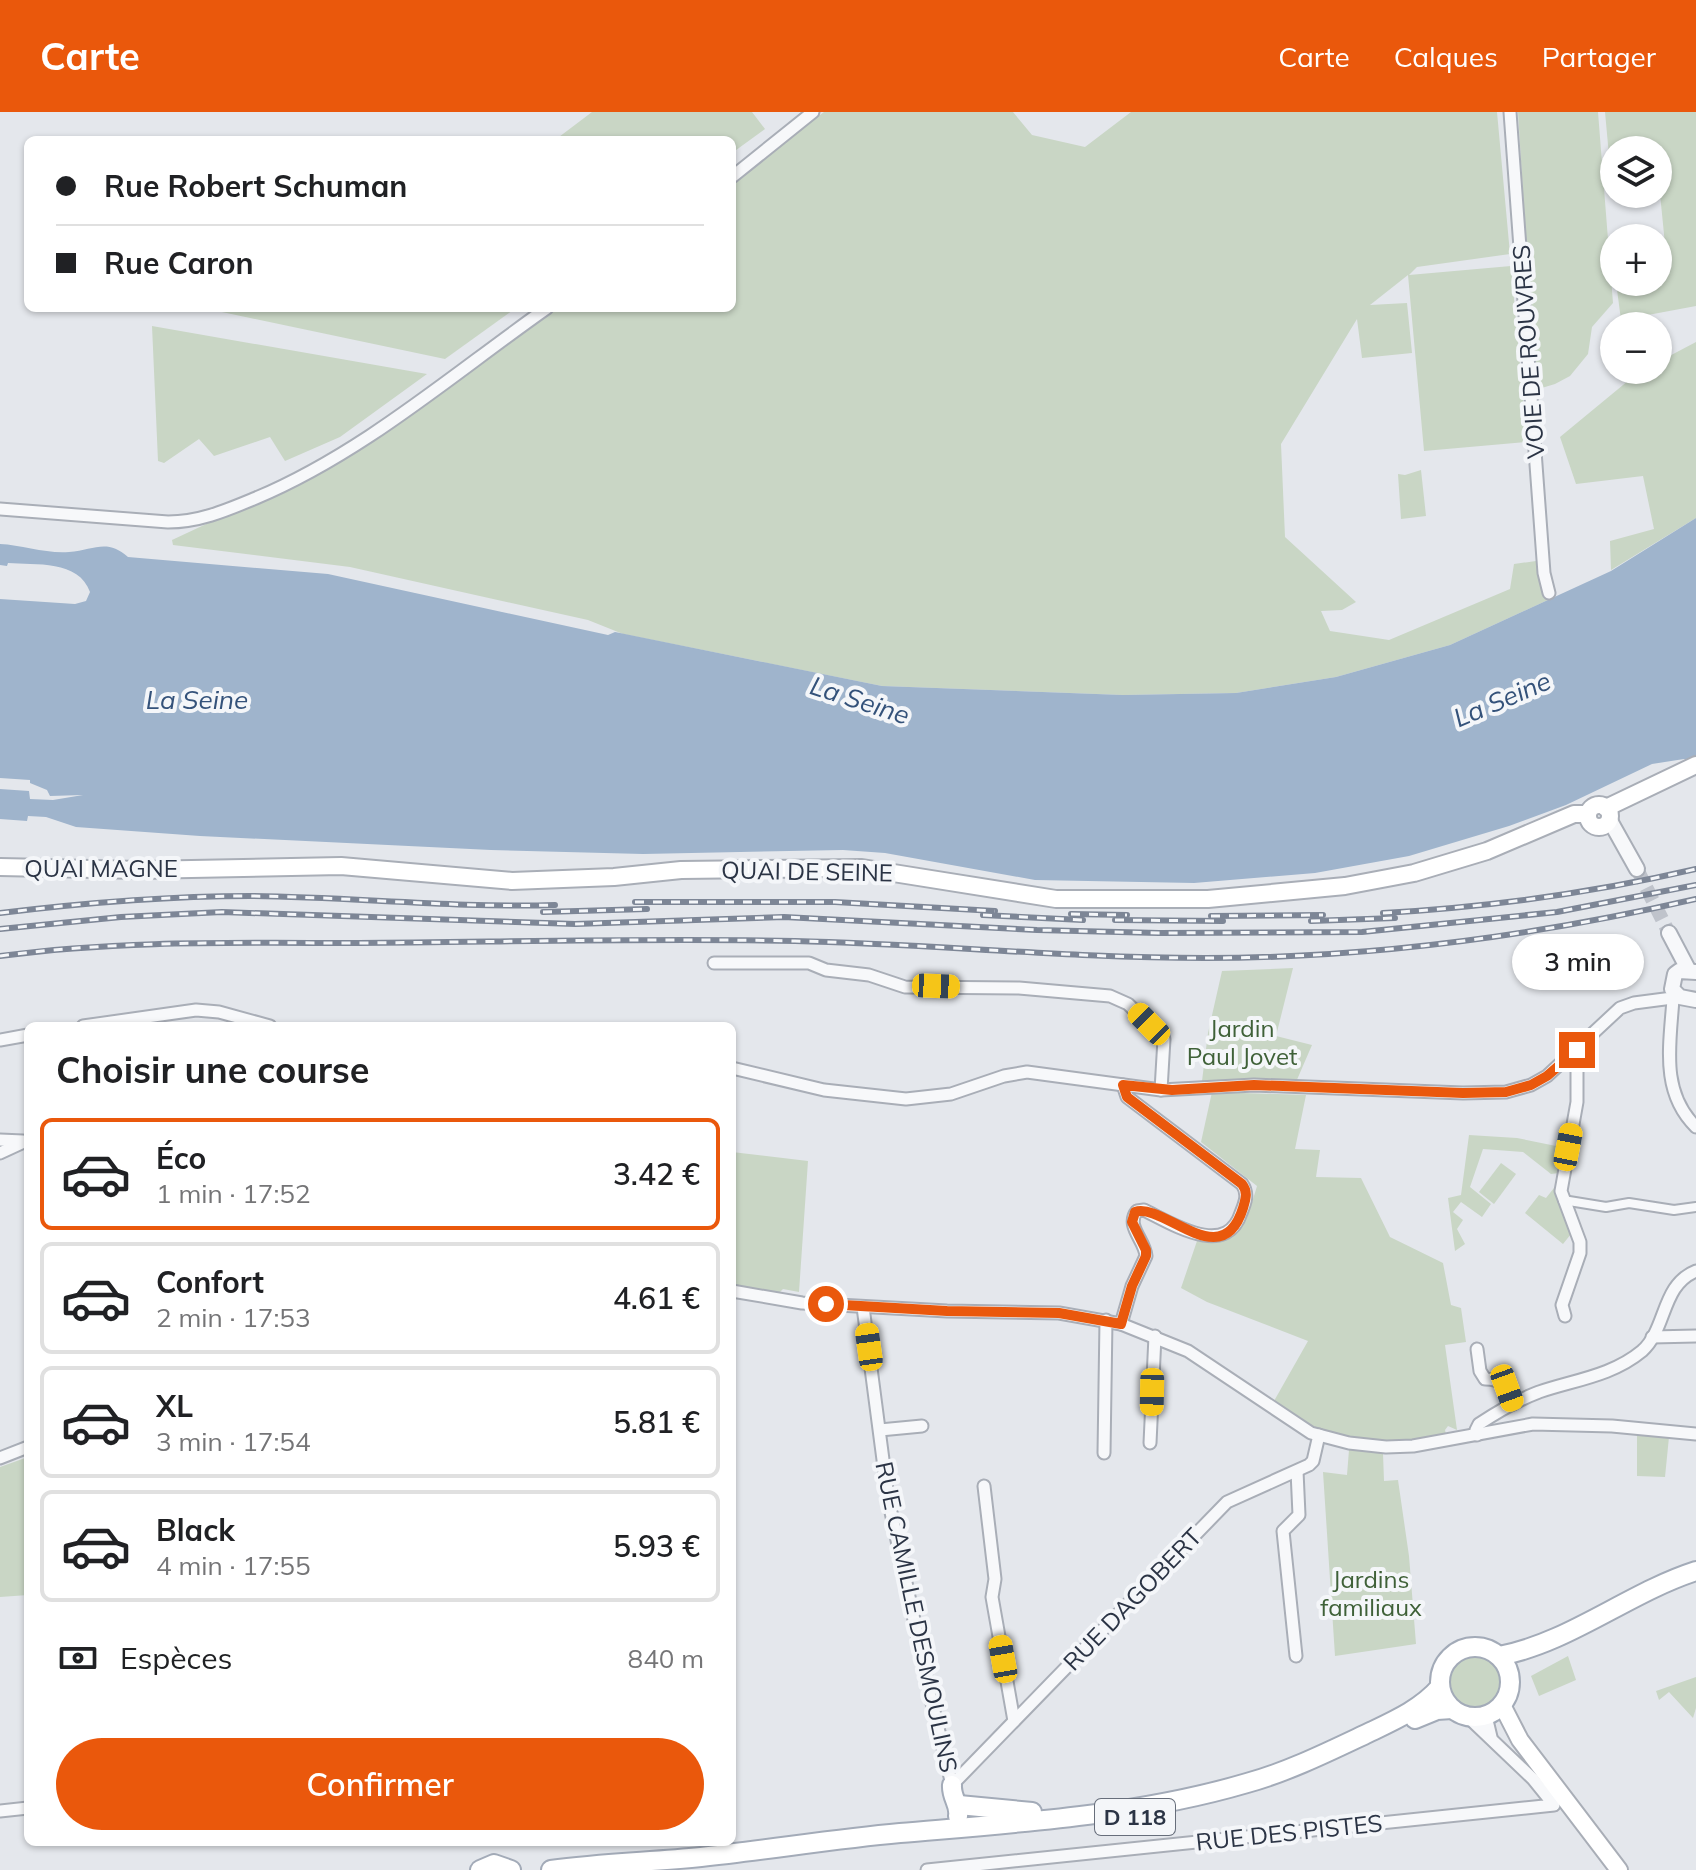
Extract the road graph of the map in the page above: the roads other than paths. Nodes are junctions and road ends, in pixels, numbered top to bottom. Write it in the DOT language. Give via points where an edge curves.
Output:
graph roads {
  1 [pos="813,112"];
  2 [pos="1510,112"];
  3 [pos="736,174"];
  4 [pos="541,312"];
  5 [pos="0,509"];
  6 [pos="1549,593"];
  7 [pos="1696,765"];
  8 [pos="1608,814"];
  9 [pos="0,867"];
  10 [pos="202,869"];
  11 [pos="1637,869"];
  12 [pos="1669,933"];
  13 [pos="714,963"];
  14 [pos="1686,967"];
  15 [pos="1676,998"];
  16 [pos="1696,1000"];
  17 [pos="111,1022"];
  18 [pos="255,1022"];
  19 [pos="24,1036"];
  20 [pos="0,1040"];
  21 [pos="1577,1050"];
  22 [pos="736,1069"];
  23 [pos="1123,1085"];
  24 [pos="1161,1090"];
  25 [pos="1696,1127"];
  26 [pos="0,1140"];
  27 [pos="24,1141"];
  28 [pos="24,1142"];
  29 [pos="0,1153"];
  30 [pos="1563,1200"];
  31 [pos="1696,1207"];
  32 [pos="1696,1271"];
  33 [pos="736,1292"];
  34 [pos="863,1307"];
  35 [pos="1565,1316"];
  36 [pos="1106,1320"];
  37 [pos="1121,1324"];
  38 [pos="1155,1336"];
  39 [pos="1696,1336"];
  40 [pos="1652,1337"];
  41 [pos="1477,1349"];
  42 [pos="1513,1404"];
  43 [pos="922,1426"];
  44 [pos="880,1430"];
  45 [pos="1696,1434"];
  46 [pos="1319,1435"];
  47 [pos="1477,1435"];
  48 [pos="1150,1443"];
  49 [pos="24,1449"];
  50 [pos="1104,1453"];
  51 [pos="0,1458"];
  52 [pos="1297,1471"];
  53 [pos="984,1486"];
  54 [pos="1696,1571"];
  55 [pos="1696,1580"];
  56 [pos="1296,1656"];
  57 [pos="1499,1656"];
  58 [pos="1510,1679"];
  59 [pos="1440,1687"];
  60 [pos="1480,1712"];
  61 [pos="1014,1721"];
  62 [pos="1491,1738"];
  63 [pos="952,1785"];
  64 [pos="959,1805"];
  65 [pos="24,1808"];
  66 [pos="0,1811"];
  67 [pos="1062,1817"];
  68 [pos="946,1829"];
  69 [pos="799,1846"];
  70 [pos="621,1865"];
  71 [pos="480,1870"];
  72 [pos="511,1870"];
  73 [pos="551,1870"];
  74 [pos="602,1870"];
  75 [pos="927,1870"];
  76 [pos="1619,1870"];
  1 -- 3 [label="street"];
  2 -- 6 [label="street, VOIE DE ROUVRES"];
  4 -- 5 [label="street" via="359,443 222,512 168,522"];
  7 -- 8 [label="main road, QUAI DE SEINE"];
  8 -- 10 [label="main road, QUAI DE SEINE" via="1595,806 1588,816 1525,843 1414,873 1245,897 1044,898 862,868 681,870 512,881 352,867"];
  8 -- 11 [label="street"];
  9 -- 10 [label="main road, QUAI MAGNE"];
  12 -- 14 [label="street"];
  13 -- 24 [label="street" via="809,963 905,987 1019,988 1117,998 1164,1039"];
  14 -- 15 [label="street" via="1675,974"];
  15 -- 16 [label="street"];
  15 -- 21 [label="street" via="1623,1006"];
  15 -- 25 [label="street" via="1669,1071 1677,1100"];
  17 -- 18 [label="street" via="196,1010"];
  19 -- 20 [label="street"];
  21 -- 24 [label="street" via="1547,1076 1506,1092 1254,1085"];
  21 -- 30 [label="street" via="1577,1102"];
  22 -- 23 [label="street" via="824,1090 906,1099 951,1094 1027,1072"];
  23 -- 24 [label="street"];
  23 -- 37 [label="street" via="1127,1097 1242,1184 1246,1197 1237,1223 1217,1236 1180,1228 1144,1210 1135,1212 1132,1222 1146,1256"];
  26 -- 27 [label="street"];
  28 -- 29 [label="street"];
  30 -- 31 [label="street" via="1606,1207"];
  30 -- 35 [label="street" via="1580,1242 1562,1305"];
  32 -- 40 [label="street" via="1671,1293"];
  33 -- 34 [label="street"];
  34 -- 36 [label="street" via="1059,1313"];
  34 -- 44 [label="street, RUE CAMILLE DESMOULINS"];
  36 -- 37 [label="street"];
  36 -- 50 [label="street"];
  37 -- 38 [label="street"];
  38 -- 46 [label="street" via="1214,1365"];
  38 -- 48 [label="street"];
  39 -- 40 [label="street"];
  40 -- 42 [label="street" via="1615,1368"];
  41 -- 42 [label="street" via="1485,1379 1507,1388"];
  42 -- 47 [label="street" via="1479,1424"];
  43 -- 44 [label="street"];
  44 -- 63 [label="street, RUE CAMILLE DESMOULINS" via="888,1498"];
  45 -- 47 [label="street" via="1532,1424"];
  46 -- 47 [label="street" via="1396,1448"];
  46 -- 52 [label="street" via="1313,1461"];
  49 -- 51 [label="street"];
  52 -- 56 [label="street" via="1299,1515 1283,1531"];
  52 -- 61 [label="street, RUE DAGOBERT" via="1227,1502"];
  53 -- 61 [label="street" via="995,1579 992,1597"];
  54 -- 57 [label="main road" via="1533,1647"];
  55 -- 58 [label="main road" via="1537,1656"];
  57 -- 58 [label="main road"];
  57 -- 59 [label="main road" via="1483,1647 1458,1651 1441,1670"];
  58 -- 60 [label="main road" via="1509,1691"];
  59 -- 60 [label="main road"];
  59 -- 67 [label="main road, D 118" via="1427,1701 1385,1724 1249,1783 1182,1800"];
  60 -- 62 [label="street"];
  60 -- 62 [label="street"];
  60 -- 69 [label="main road, D 118" via="1426,1714 1262,1788 1175,1810 964,1835"];
  60 -- 76 [label="main road" via="1520,1740"];
  61 -- 63 [label="street, RUE DAGOBERT"];
  62 -- 75 [label="street, RUE DES PISTES" via="1554,1805"];
  63 -- 64 [label="main road"];
  64 -- 67 [label="main road"];
  64 -- 68 [label="main road" via="956,1819"];
  65 -- 66 [label="street"];
  67 -- 68 [label="main road, D 118"];
  68 -- 69 [label="main road, D 118"];
  69 -- 70 [label="main road, D 118"];
  70 -- 73 [label="main road, D 118"];
  70 -- 74 [label="main road, D 118"];
  71 -- 72 [label="main road" via="494,1864"];
}
